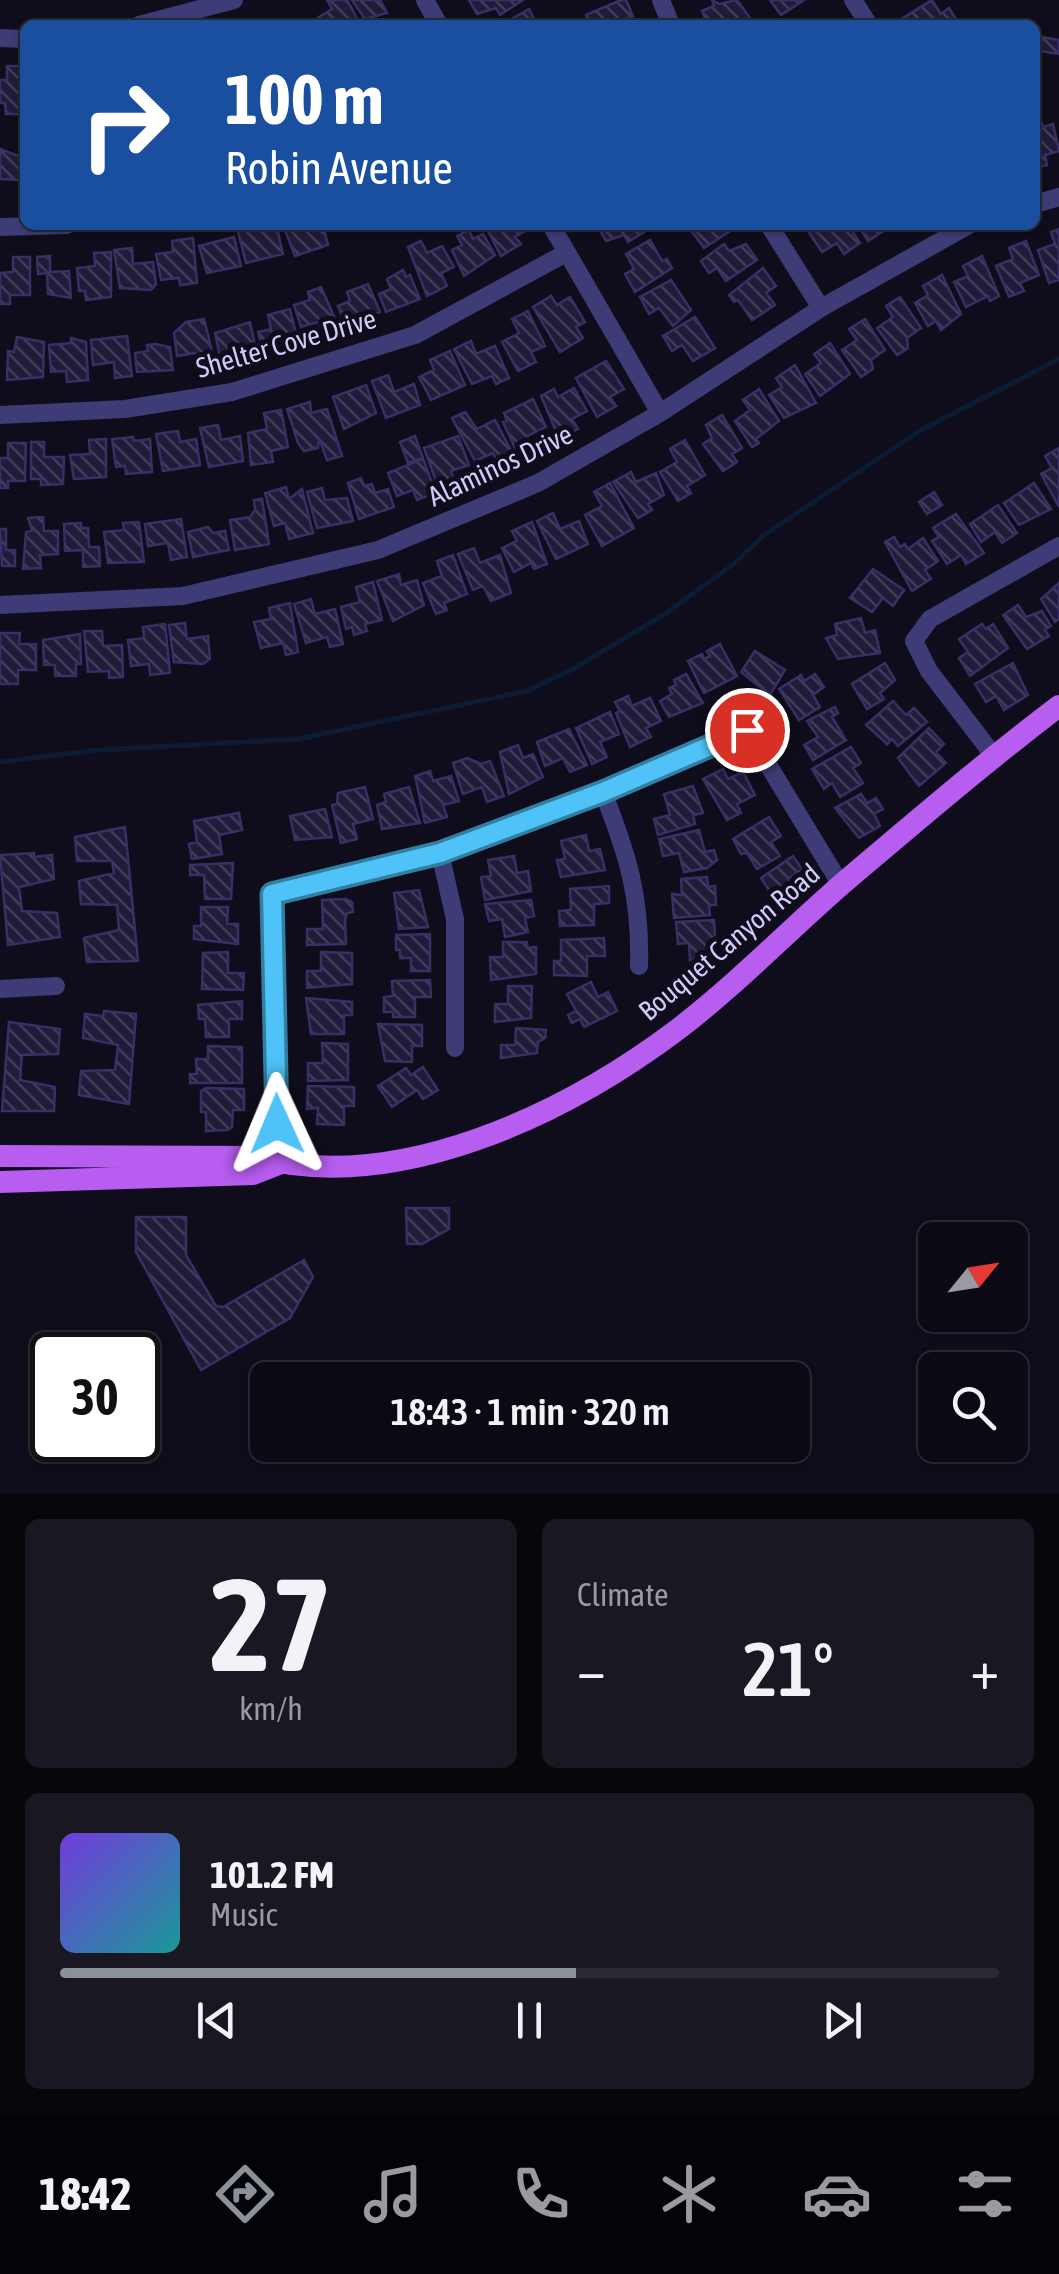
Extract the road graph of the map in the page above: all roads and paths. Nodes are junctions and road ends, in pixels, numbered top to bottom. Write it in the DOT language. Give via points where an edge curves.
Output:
graph roads {
  1 [pos="234,0"];
  2 [pos="157,20"];
  3 [pos="554,230"];
  4 [pos="772,230"];
  5 [pos="961,230"];
  6 [pos="566,253"];
  7 [pos="821,308"];
  8 [pos="660,413"];
  9 [pos="0,415"];
  10 [pos="1059,546"];
  11 [pos="0,605"];
  12 [pos="1059,706"];
  13 [pos="994,756"];
  14 [pos="603,792"];
  15 [pos="440,853"];
  16 [pos="841,885"];
  17 [pos="639,966"];
  18 [pos="56,986"];
  19 [pos="0,989"];
  20 [pos="455,1048"];
  21 [pos="0,1156"];
  22 [pos="281,1164"];
  23 [pos="0,1182"];
  1 -- 2 [label="street"];
  3 -- 6 [label="street"];
  4 -- 7 [label="street"];
  5 -- 7 [label="street, Alaminos Drive"];
  6 -- 8 [label="street"];
  6 -- 9 [label="street, Shelter Cove Drive" via="416,335 232,392 125,410"];
  7 -- 8 [label="street, Alaminos Drive"];
  8 -- 11 [label="street, Alaminos Drive" via="538,484 378,550 183,596"];
  10 -- 13 [label="street" via="930,619 914,641"];
  12 -- 13 [label="main road, Bouquet Canyon Road"];
  13 -- 16 [label="main road, Bouquet Canyon Road"];
  14 -- 15 [label="street"];
  14 -- 16 [label="street" via="747,730"];
  14 -- 17 [label="street" via="630,860 641,917"];
  15 -- 20 [label="street" via="455,919"];
  15 -- 22 [label="street" via="272,894"];
  16 -- 22 [label="main road, Bouquet Canyon Road" via="677,1030 494,1136 392,1162"];
  18 -- 19 [label="street"];
  21 -- 22 [label="main road, Bouquet Canyon Road" via="255,1157"];
  22 -- 23 [label="main road, Bouquet Canyon Road" via="253,1174"];
}
